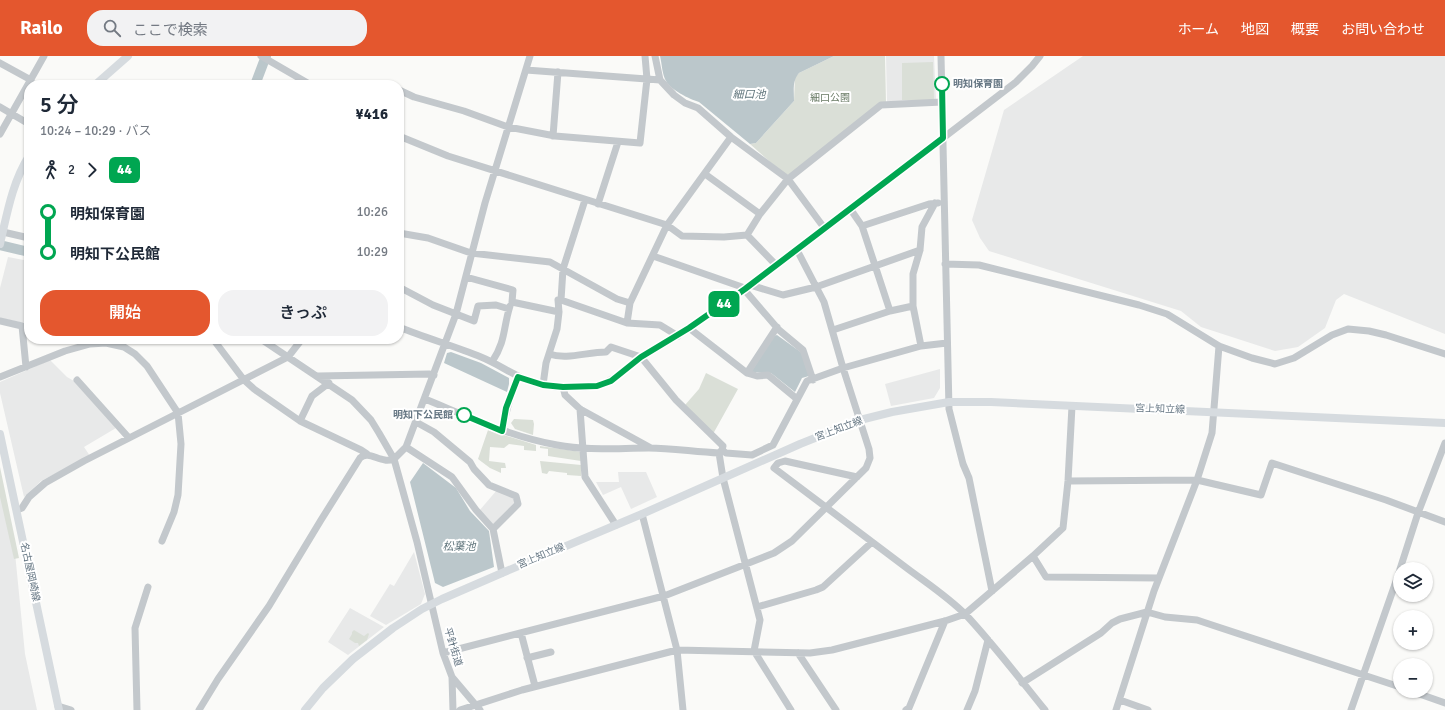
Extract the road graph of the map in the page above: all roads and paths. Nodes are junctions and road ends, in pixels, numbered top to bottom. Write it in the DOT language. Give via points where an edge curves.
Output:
graph roads {
  1 [pos="44,56"];
  2 [pos="128,56"];
  3 [pos="261,56"];
  4 [pos="530,56"];
  5 [pos="645,56"];
  6 [pos="655,56"];
  7 [pos="941,56"];
  8 [pos="1040,56"];
  9 [pos="0,63"];
  10 [pos="526,70"];
  11 [pos="558,72"];
  12 [pos="647,79"];
  13 [pos="31,80"];
  14 [pos="101,80"];
  15 [pos="302,80"];
  16 [pos="660,80"];
  17 [pos="404,92"];
  18 [pos="24,93"];
  19 [pos="942,102"];
  20 [pos="0,107"];
  21 [pos="12,114"];
  22 [pos="24,121"];
  23 [pos="508,127"];
  24 [pos="0,134"];
  25 [pos="553,136"];
  26 [pos="731,137"];
  27 [pos="404,138"];
  28 [pos="943,138"];
  29 [pos="618,142"];
  30 [pos="24,166"];
  31 [pos="494,171"];
  32 [pos="705,174"];
  33 [pos="788,180"];
  34 [pos="584,200"];
  35 [pos="935,203"];
  36 [pos="944,203"];
  37 [pos="598,204"];
  38 [pos="851,210"];
  39 [pos="760,214"];
  40 [pos="667,225"];
  41 [pos="862,226"];
  42 [pos="825,229"];
  43 [pos="404,234"];
  44 [pos="747,235"];
  45 [pos="1,236"];
  46 [pos="24,238"];
  47 [pos="797,250"];
  48 [pos="920,250"];
  49 [pos="471,254"];
  50 [pos="653,256"];
  51 [pos="945,264"];
  52 [pos="776,265"];
  53 [pos="875,265"];
  54 [pos="563,269"];
  55 [pos="466,277"];
  56 [pos="748,287"];
  57 [pos="816,287"];
  58 [pos="404,290"];
  59 [pos="562,300"];
  60 [pos="630,303"];
  61 [pos="511,305"];
  62 [pos="913,306"];
  63 [pos="890,311"];
  64 [pos="559,312"];
  65 [pos="456,314"];
  66 [pos="0,321"];
  67 [pos="627,323"];
  68 [pos="776,327"];
  69 [pos="404,328"];
  70 [pos="689,328"];
  71 [pos="833,330"];
  72 [pos="678,336"];
  73 [pos="947,342"];
  74 [pos="446,343"];
  75 [pos="90,344"];
  76 [pos="110,344"];
  77 [pos="217,344"];
  78 [pos="268,344"];
  79 [pos="298,344"];
  80 [pos="921,346"];
  81 [pos="1219,346"];
  82 [pos="549,354"];
  83 [pos="1445,354"];
  84 [pos="288,357"];
  85 [pos="641,357"];
  86 [pos="492,362"];
  87 [pos="26,367"];
  88 [pos="843,368"];
  89 [pos="747,373"];
  90 [pos="434,375"];
  91 [pos="318,376"];
  92 [pos="0,377"];
  93 [pos="518,377"];
  94 [pos="77,380"];
  95 [pos="244,380"];
  96 [pos="813,380"];
  97 [pos="329,383"];
  98 [pos="543,385"];
  99 [pos="563,387"];
  100 [pos="425,399"];
  101 [pos="797,399"];
  102 [pos="949,402"];
  103 [pos="1072,406"];
  104 [pos="580,409"];
  105 [pos="1214,411"];
  106 [pos="178,413"];
  107 [pos="860,420"];
  108 [pos="300,421"];
  109 [pos="416,422"];
  110 [pos="1445,423"];
  111 [pos="502,431"];
  112 [pos="0,434"];
  113 [pos="129,438"];
  114 [pos="1445,444"];
  115 [pos="406,447"];
  116 [pos="584,448"];
  117 [pos="651,448"];
  118 [pos="1443,451"];
  119 [pos="721,452"];
  120 [pos="367,454"];
  121 [pos="394,459"];
  122 [pos="857,477"];
  123 [pos="724,478"];
  124 [pos="1197,480"];
  125 [pos="1068,481"];
  126 [pos="827,508"];
  127 [pos="17,510"];
  128 [pos="1418,513"];
  129 [pos="642,514"];
  130 [pos="1445,522"];
  131 [pos="616,525"];
  132 [pos="493,529"];
  133 [pos="162,541"];
  134 [pos="872,542"];
  135 [pos="1033,556"];
  136 [pos="1402,562"];
  137 [pos="746,565"];
  138 [pos="502,573"];
  139 [pos="1158,578"];
  140 [pos="148,587"];
  141 [pos="1393,588"];
  142 [pos="992,591"];
  143 [pos="664,596"];
  144 [pos="432,605"];
  145 [pos="757,607"];
  146 [pos="1148,612"];
  147 [pos="965,614"];
  148 [pos="945,621"];
  149 [pos="521,633"];
  150 [pos="988,640"];
  151 [pos="677,650"];
  152 [pos="754,651"];
  153 [pos="551,652"];
  154 [pos="443,653"];
  155 [pos="798,653"];
  156 [pos="528,658"];
  157 [pos="1362,674"];
  158 [pos="452,677"];
  159 [pos="1022,683"];
  160 [pos="1393,685"];
  161 [pos="535,686"];
  162 [pos="1431,698"];
  163 [pos="1120,700"];
  164 [pos="1445,703"];
  165 [pos="477,707"];
  166 [pos="58,708"];
  167 [pos="71,710"];
  168 [pos="138,710"];
  169 [pos="199,710"];
  170 [pos="305,710"];
  171 [pos="453,710"];
  172 [pos="460,710"];
  173 [pos="683,710"];
  174 [pos="791,710"];
  175 [pos="836,710"];
  176 [pos="906,710"];
  177 [pos="968,710"];
  178 [pos="1045,710"];
  179 [pos="1116,710"];
  180 [pos="1148,710"];
  181 [pos="1351,710"];
  1 -- 13 [label="street"];
  2 -- 14 [label="main road"];
  3 -- 15 [label="street"];
  4 -- 10 [label="street"];
  5 -- 12 [label="street"];
  6 -- 16 [label="street"];
  7 -- 19 [label="street"];
  8 -- 28 [label="street" via="1016,82"];
  9 -- 13 [label="street"];
  10 -- 11 [label="street"];
  10 -- 23 [label="street"];
  11 -- 12 [label="street"];
  11 -- 25 [label="street"];
  12 -- 16 [label="street"];
  12 -- 29 [label="street" via="640,143"];
  16 -- 26 [label="street" via="674,95 698,108"];
  17 -- 23 [label="street"];
  18 -- 21 [label="street"];
  19 -- 28 [label="street"];
  19 -- 33 [label="street" via="882,106"];
  20 -- 21 [label="street"];
  21 -- 22 [label="street"];
  21 -- 24 [label="street"];
  23 -- 25 [label="street"];
  23 -- 31 [label="street"];
  25 -- 29 [label="street"];
  26 -- 32 [label="street"];
  26 -- 33 [label="street"];
  27 -- 31 [label="street"];
  28 -- 36 [label="street"];
  28 -- 38 [label="street"];
  29 -- 37 [label="street"];
  30 -- 45 [label="main road" via="14,185"];
  31 -- 34 [label="street"];
  31 -- 49 [label="street"];
  32 -- 39 [label="street"];
  32 -- 40 [label="street"];
  33 -- 39 [label="street"];
  33 -- 42 [label="street"];
  34 -- 37 [label="street"];
  34 -- 54 [label="street"];
  35 -- 36 [label="street"];
  35 -- 41 [label="street"];
  35 -- 48 [label="street" via="922,227"];
  36 -- 51 [label="street"];
  37 -- 40 [label="street"];
  38 -- 41 [label="street"];
  38 -- 42 [label="street"];
  39 -- 44 [label="street"];
  40 -- 44 [label="street" via="682,236"];
  40 -- 50 [label="street"];
  41 -- 53 [label="street"];
  42 -- 47 [label="street"];
  43 -- 49 [label="street" via="428,238"];
  44 -- 52 [label="street"];
  45 -- 46 [label="street"];
  47 -- 52 [label="street"];
  47 -- 57 [label="street"];
  48 -- 53 [label="street"];
  48 -- 62 [label="street" via="913,274"];
  49 -- 54 [label="street" via="550,262"];
  49 -- 55 [label="street"];
  50 -- 56 [label="street"];
  50 -- 60 [label="street"];
  51 -- 73 [label="street"];
  51 -- 81 [label="street" via="979,265 1139,305 1167,314"];
  52 -- 56 [label="street"];
  53 -- 57 [label="street"];
  53 -- 63 [label="street"];
  54 -- 59 [label="street"];
  54 -- 60 [label="street" via="617,299"];
  55 -- 61 [label="street" via="513,290"];
  55 -- 65 [label="street"];
  56 -- 57 [label="street" via="783,296"];
  56 -- 68 [label="street"];
  56 -- 70 [label="street"];
  57 -- 71 [label="street"];
  58 -- 65 [label="street"];
  59 -- 64 [label="street" via="558,300"];
  59 -- 67 [label="street"];
  60 -- 67 [label="street"];
  61 -- 64 [label="street"];
  61 -- 65 [label="street" via="478,306 474,321"];
  61 -- 86 [label="street" via="503,341"];
  62 -- 63 [label="street"];
  62 -- 80 [label="street"];
  63 -- 71 [label="street"];
  64 -- 82 [label="street"];
  65 -- 74 [label="street"];
  66 -- 87 [label="street" via="22,326"];
  67 -- 72 [label="street" via="660,325"];
  68 -- 89 [label="street"];
  68 -- 96 [label="street" via="803,350"];
  69 -- 74 [label="street"];
  70 -- 72 [label="street"];
  70 -- 89 [label="street"];
  71 -- 88 [label="street"];
  72 -- 85 [label="street"];
  73 -- 80 [label="street"];
  73 -- 102 [label="street"];
  74 -- 86 [label="street"];
  74 -- 90 [label="street"];
  75 -- 87 [label="street"];
  76 -- 106 [label="street" via="124,347 147,366"];
  77 -- 95 [label="street"];
  78 -- 84 [label="street, 平針街道"];
  79 -- 84 [label="street"];
  80 -- 88 [label="street"];
  81 -- 83 [label="street" via="1274,364 1294,358 1332,335 1348,329 1381,334"];
  81 -- 105 [label="street"];
  82 -- 85 [label="street" via="558,357 606,352 611,347"];
  82 -- 98 [label="street"];
  84 -- 91 [label="street, 平針街道"];
  84 -- 95 [label="street"];
  85 -- 99 [label="street" via="604,384"];
  85 -- 119 [label="street" via="676,400 723,446"];
  86 -- 93 [label="street"];
  87 -- 92 [label="street"];
  88 -- 96 [label="street"];
  88 -- 107 [label="street"];
  89 -- 101 [label="street" via="757,376 768,375"];
  90 -- 91 [label="street"];
  90 -- 100 [label="street"];
  91 -- 97 [label="street, 平針街道"];
  93 -- 98 [label="street"];
  93 -- 111 [label="street" via="506,408"];
  94 -- 113 [label="street"];
  95 -- 106 [label="street"];
  95 -- 108 [label="street"];
  96 -- 101 [label="street" via="807,381"];
  97 -- 108 [label="street" via="312,396"];
  97 -- 121 [label="street, 平針街道" via="352,400 370,420"];
  98 -- 99 [label="street"];
  99 -- 104 [label="street" via="565,395"];
  100 -- 109 [label="street"];
  100 -- 111 [label="street"];
  101 -- 119 [label="street" via="773,445 752,455"];
  102 -- 103 [label="main road, 宮上知立線"];
  102 -- 107 [label="main road, 宮上知立線"];
  102 -- 142 [label="street" via="954,430 969,478"];
  103 -- 105 [label="main road, 宮上知立線"];
  103 -- 125 [label="street"];
  104 -- 116 [label="street"];
  104 -- 117 [label="street"];
  105 -- 110 [label="main road, 宮上知立線"];
  105 -- 124 [label="street" via="1212,433"];
  106 -- 113 [label="street"];
  106 -- 133 [label="street" via="181,444 178,495"];
  107 -- 122 [label="street" via="870,458 866,468"];
  107 -- 123 [label="main road, 宮上知立線"];
  108 -- 120 [label="street"];
  109 -- 115 [label="street"];
  109 -- 132 [label="street" via="434,432 470,462 489,485 516,496 518,504"];
  111 -- 116 [label="street" via="528,440"];
  112 -- 127 [label="main road, 名古屋岡崎線"];
  113 -- 127 [label="street" via="45,483 29,497 22,508"];
  114 -- 118 [label="street"];
  115 -- 121 [label="street"];
  115 -- 132 [label="street" via="452,477"];
  116 -- 117 [label="street"];
  116 -- 131 [label="street" via="585,477"];
  117 -- 119 [label="street"];
  118 -- 128 [label="street"];
  119 -- 123 [label="street"];
  120 -- 121 [label="street" via="383,460"];
  120 -- 169 [label="street" via="360,458 269,606"];
  121 -- 144 [label="street, 平針街道"];
  122 -- 126 [label="street"];
  122 -- 126 [label="street" via="784,461 778,463 774,468"];
  123 -- 129 [label="main road, 宮上知立線"];
  123 -- 137 [label="street"];
  124 -- 125 [label="street"];
  124 -- 128 [label="street" via="1261,496 1272,463"];
  124 -- 139 [label="street"];
  125 -- 135 [label="street" via="1063,528"];
  126 -- 134 [label="street"];
  126 -- 137 [label="street" via="788,544"];
  127 -- 166 [label="main road, 名古屋岡崎線"];
  128 -- 130 [label="street"];
  128 -- 136 [label="street"];
  129 -- 131 [label="main road, 宮上知立線"];
  129 -- 143 [label="street"];
  131 -- 138 [label="main road, 宮上知立線"];
  132 -- 138 [label="street"];
  134 -- 145 [label="street" via="823,587"];
  134 -- 147 [label="street" via="930,584"];
  135 -- 139 [label="street" via="1046,577"];
  135 -- 142 [label="street"];
  137 -- 143 [label="street"];
  137 -- 145 [label="street"];
  138 -- 144 [label="main road, 宮上知立線"];
  139 -- 146 [label="street"];
  140 -- 168 [label="street" via="135,628"];
  141 -- 157 [label="street"];
  142 -- 147 [label="street"];
  143 -- 149 [label="street"];
  143 -- 151 [label="street"];
  144 -- 154 [label="street, 平針街道"];
  144 -- 170 [label="main road, 宮上知立線" via="394,628 353,659"];
  145 -- 152 [label="street" via="760,620"];
  146 -- 157 [label="street" via="1165,617 1197,620"];
  146 -- 159 [label="street" via="1112,623 1101,633"];
  146 -- 163 [label="street"];
  147 -- 148 [label="street"];
  147 -- 150 [label="street"];
  148 -- 155 [label="street" via="832,650 810,654"];
  148 -- 176 [label="street"];
  149 -- 154 [label="street"];
  149 -- 156 [label="street"];
  150 -- 159 [label="street"];
  150 -- 177 [label="street"];
  151 -- 152 [label="street"];
  151 -- 161 [label="street"];
  151 -- 173 [label="street"];
  152 -- 155 [label="street"];
  152 -- 174 [label="street"];
  153 -- 156 [label="street"];
  154 -- 158 [label="street, 平針街道"];
  155 -- 175 [label="street"];
  156 -- 161 [label="street"];
  157 -- 160 [label="street"];
  157 -- 181 [label="street"];
  158 -- 165 [label="street, 平針街道"];
  158 -- 171 [label="street"];
  159 -- 178 [label="street"];
  161 -- 165 [label="street"];
  162 -- 164 [label="street"];
  163 -- 179 [label="street"];
  163 -- 180 [label="street"];
  165 -- 172 [label="street"];
  166 -- 167 [label="street"];
}
